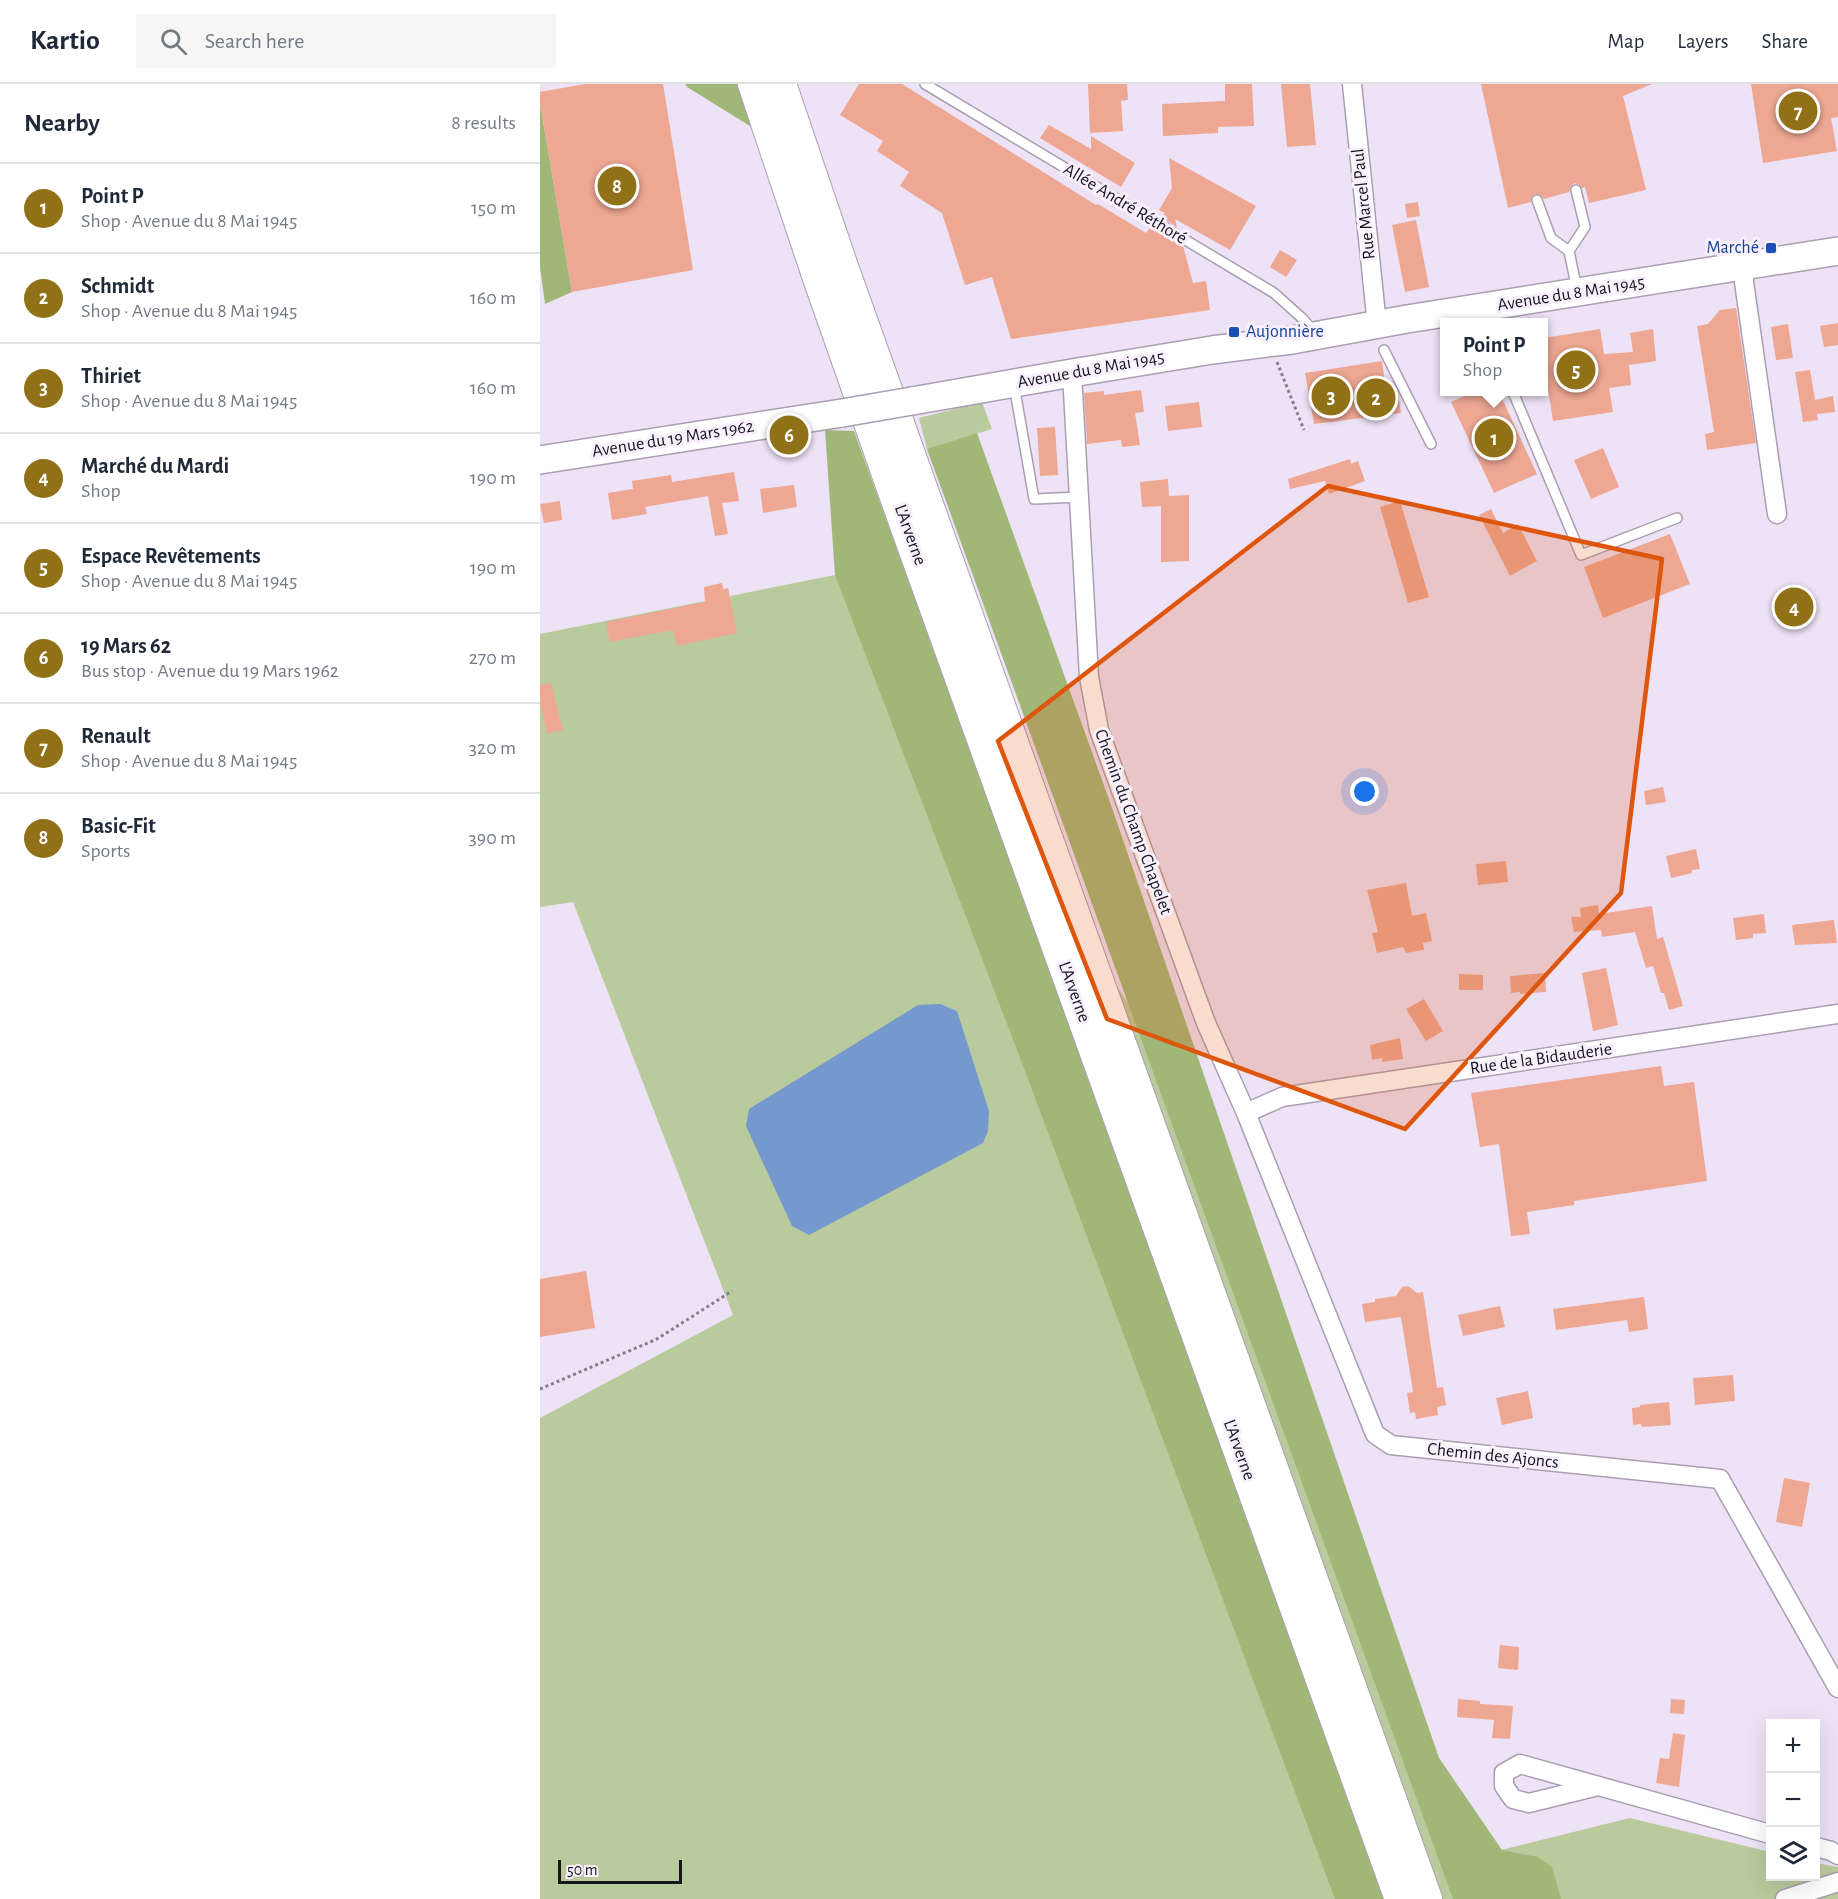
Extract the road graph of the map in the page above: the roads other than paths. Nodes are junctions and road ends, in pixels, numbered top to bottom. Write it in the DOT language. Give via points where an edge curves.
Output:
graph roads {
  1 [pos="754,84"];
  2 [pos="780,84"];
  3 [pos="925,84"];
  4 [pos="1352,84"];
  5 [pos="1576,190"];
  6 [pos="1537,200"];
  7 [pos="1838,250"];
  8 [pos="1569,251"];
  9 [pos="1744,265"];
  10 [pos="1577,293"];
  11 [pos="1456,318"];
  12 [pos="1440,322"];
  13 [pos="1316,336"];
  14 [pos="1381,337"];
  15 [pos="1072,373"];
  16 [pos="1014,383"];
  17 [pos="1515,396"];
  18 [pos="912,401"];
  19 [pos="1431,444"];
  20 [pos="540,460"];
  21 [pos="1080,497"];
  22 [pos="1777,514"];
  23 [pos="1677,518"];
  24 [pos="1838,1014"];
  25 [pos="1246,1113"];
  26 [pos="1838,1688"];
  27 [pos="1598,1786"];
  28 [pos="1766,1833"];
  29 [pos="1820,1849"];
  30 [pos="1838,1855"];
  31 [pos="1838,1882"];
  32 [pos="1401,1899"];
  33 [pos="1426,1899"];
  34 [pos="1785,1899"];
  1 -- 32 [label="highway, L'Arverne" via="903,516"];
  2 -- 33 [label="highway, L'Arverne"];
  3 -- 13 [label="lane, Allée André Réthoré" via="1274,293 1304,319"];
  4 -- 14 [label="street, Rue Marcel Paul"];
  5 -- 8 [label="lane" via="1585,227"];
  6 -- 8 [label="lane" via="1551,238"];
  7 -- 9 [label="main road, Avenue du 8 Mai 1945"];
  8 -- 10 [label="lane"];
  9 -- 10 [label="main road, Avenue du 8 Mai 1945"];
  9 -- 22 [label="street"];
  10 -- 11 [label="main road, Avenue du 8 Mai 1945"];
  12 -- 14 [label="main road, Avenue du 8 Mai 1945"];
  13 -- 14 [label="main road, Avenue du 8 Mai 1945"];
  13 -- 15 [label="main road, Avenue du 8 Mai 1945"];
  14 -- 19 [label="lane"];
  15 -- 16 [label="main road, Avenue du 8 Mai 1945"];
  15 -- 21 [label="street, Chemin du Champ Chapelet"];
  16 -- 18 [label="main road, Avenue du 8 Mai 1945"];
  16 -- 21 [label="lane" via="1034,499"];
  17 -- 23 [label="lane" via="1581,555"];
  18 -- 20 [label="main road, Avenue du 19 Mars 1962, bridge"];
  21 -- 25 [label="street, Chemin du Champ Chapelet" via="1089,677 1099,730 1206,1023"];
  24 -- 25 [label="street, Rue de la Bidauderie" via="1282,1097"];
  25 -- 26 [label="street, Chemin des Ajoncs" via="1375,1434 1391,1445 1720,1479"];
  27 -- 28 [label="street"];
  29 -- 30 [label="street"];
  31 -- 34 [label="street"];
}
